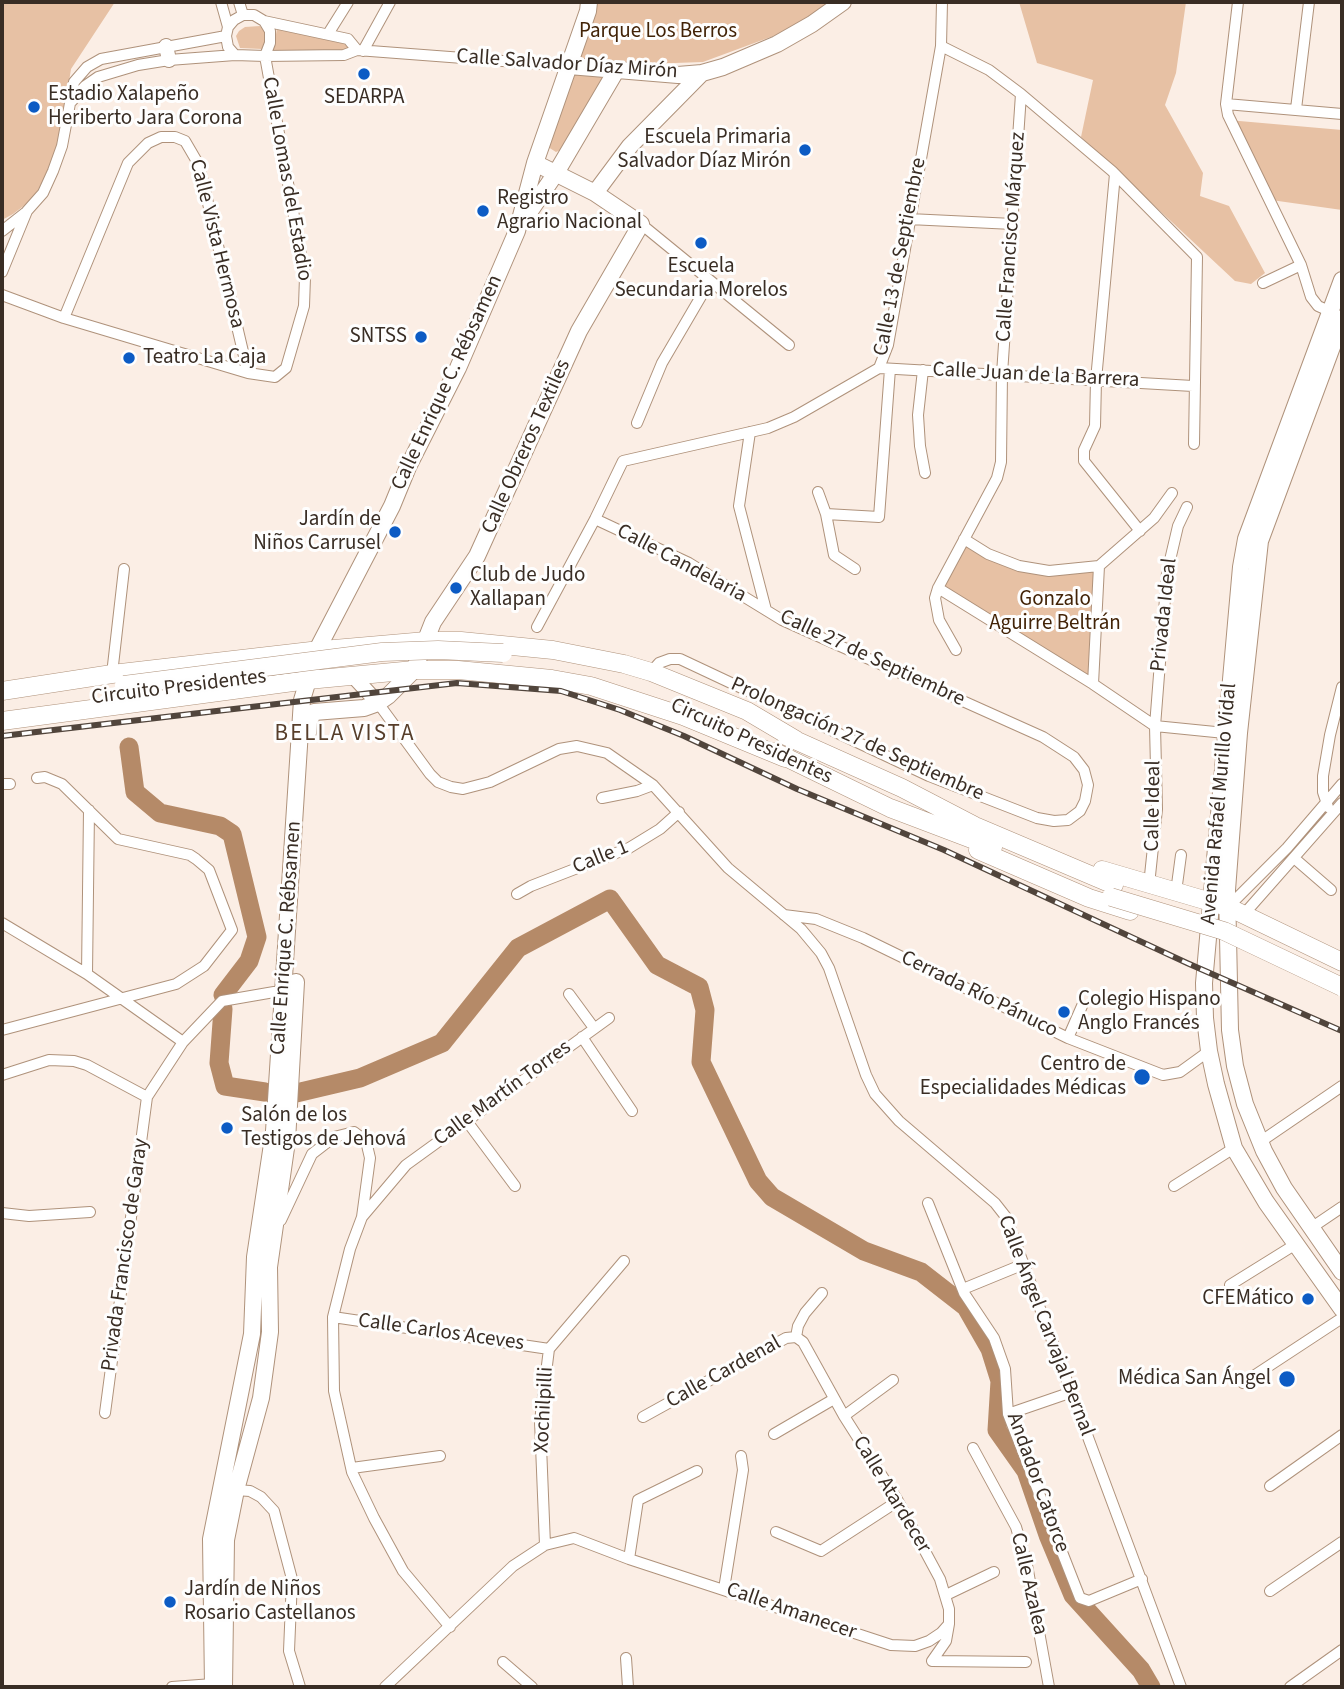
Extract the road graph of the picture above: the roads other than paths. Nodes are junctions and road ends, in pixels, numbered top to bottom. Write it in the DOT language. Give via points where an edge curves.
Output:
graph roads {
  1 [pos="220,2"];
  2 [pos="239,2"];
  3 [pos="348,2"];
  4 [pos="390,2"];
  5 [pos="589,2"];
  6 [pos="843,2"];
  7 [pos="942,2"];
  8 [pos="1238,2"];
  9 [pos="1309,2"];
  10 [pos="243,15"];
  11 [pos="264,21"];
  12 [pos="227,32"];
  13 [pos="328,33"];
  14 [pos="941,46"];
  15 [pos="360,50"];
  16 [pos="168,53"];
  17 [pos="235,55"];
  18 [pos="265,56"];
  19 [pos="569,66"];
  20 [pos="616,71"];
  21 [pos="702,74"];
  22 [pos="1021,94"];
  23 [pos="1226,104"];
  24 [pos="1296,109"];
  25 [pos="1342,114"];
  26 [pos="536,163"];
  27 [pos="556,173"];
  28 [pos="1115,174"];
  29 [pos="595,193"];
  30 [pos="27,211"];
  31 [pos="909,219"];
  32 [pos="641,224"];
  33 [pos="1013,224"];
  34 [pos="2,231"];
  35 [pos="517,231"];
  36 [pos="4,257"];
  37 [pos="1301,265"];
  38 [pos="2,272"];
  39 [pos="1342,280"];
  40 [pos="710,281"];
  41 [pos="1263,283"];
  42 [pos="2,295"];
  43 [pos="1338,316"];
  44 [pos="64,318"];
  45 [pos="789,345"];
  46 [pos="884,368"];
  47 [pos="923,370"];
  48 [pos="248,373"];
  49 [pos="1002,374"];
  50 [pos="1096,380"];
  51 [pos="1194,386"];
  52 [pos="637,422"];
  53 [pos="750,432"];
  54 [pos="1194,444"];
  55 [pos="925,472"];
  56 [pos="818,492"];
  57 [pos="1172,493"];
  58 [pos="1187,507"];
  59 [pos="826,514"];
  60 [pos="595,519"];
  61 [pos="1140,531"];
  62 [pos="964,539"];
  63 [pos="1099,566"];
  64 [pos="124,569"];
  65 [pos="855,569"];
  66 [pos="938,588"];
  67 [pos="766,610"];
  68 [pos="537,627"];
  69 [pos="426,641"];
  70 [pos="461,641"];
  71 [pos="317,650"];
  72 [pos="956,650"];
  73 [pos="504,659"];
  74 [pos="203,664"];
  75 [pos="162,668"];
  76 [pos="414,670"];
  77 [pos="458,670"];
  78 [pos="651,672"];
  79 [pos="112,674"];
  80 [pos="344,676"];
  81 [pos="308,680"];
  82 [pos="1093,684"];
  83 [pos="1342,687"];
  84 [pos="2,691"];
  85 [pos="206,693"];
  86 [pos="164,698"];
  87 [pos="2,700"];
  88 [pos="378,703"];
  89 [pos="2,712"];
  90 [pos="2,721"];
  91 [pos="1155,726"];
  92 [pos="1225,733"];
  93 [pos="796,740"];
  94 [pos="785,758"];
  95 [pos="37,778"];
  96 [pos="1342,784"];
  97 [pos="653,785"];
  98 [pos="902,788"];
  99 [pos="602,798"];
  100 [pos="1342,803"];
  101 [pos="890,808"];
  102 [pos="1330,808"];
  103 [pos="89,810"];
  104 [pos="679,812"];
  105 [pos="1068,820"];
  106 [pos="1225,831"];
  107 [pos="1181,855"];
  108 [pos="1294,858"];
  109 [pos="1149,885"];
  110 [pos="1331,890"];
  111 [pos="1113,891"];
  112 [pos="1180,893"];
  113 [pos="517,894"];
  114 [pos="1228,907"];
  115 [pos="784,915"];
  116 [pos="2,923"];
  117 [pos="1174,923"];
  118 [pos="1209,936"];
  119 [pos="1229,942"];
  120 [pos="1316,949"];
  121 [pos="1342,962"];
  122 [pos="87,974"];
  123 [pos="1342,975"];
  124 [pos="1304,976"];
  125 [pos="1342,987"];
  126 [pos="290,994"];
  127 [pos="569,994"];
  128 [pos="1342,996"];
  129 [pos="122,1000"];
  130 [pos="1082,1006"];
  131 [pos="609,1018"];
  132 [pos="594,1028"];
  133 [pos="2,1030"];
  134 [pos="582,1037"];
  135 [pos="1068,1038"];
  136 [pos="183,1042"];
  137 [pos="1209,1051"];
  138 [pos="2,1075"];
  139 [pos="1342,1086"];
  140 [pos="147,1097"];
  141 [pos="632,1111"];
  142 [pos="466,1120"];
  143 [pos="1260,1142"];
  144 [pos="1234,1148"];
  145 [pos="515,1186"];
  146 [pos="1174,1186"];
  147 [pos="928,1203"];
  148 [pos="1342,1207"];
  149 [pos="90,1212"];
  150 [pos="2,1213"];
  151 [pos="362,1217"];
  152 [pos="279,1220"];
  153 [pos="1311,1228"];
  154 [pos="1296,1244"];
  155 [pos="624,1261"];
  156 [pos="1024,1264"];
  157 [pos="1342,1272"];
  158 [pos="1230,1285"];
  159 [pos="963,1291"];
  160 [pos="822,1293"];
  161 [pos="1342,1309"];
  162 [pos="333,1317"];
  163 [pos="1342,1318"];
  164 [pos="796,1337"];
  165 [pos="549,1349"];
  166 [pos="893,1380"];
  167 [pos="1243,1383"];
  168 [pos="1072,1392"];
  169 [pos="834,1399"];
  170 [pos="105,1413"];
  171 [pos="1008,1414"];
  172 [pos="844,1416"];
  173 [pos="643,1417"];
  174 [pos="774,1434"];
  175 [pos="1342,1435"];
  176 [pos="973,1448"];
  177 [pos="440,1456"];
  178 [pos="741,1456"];
  179 [pos="352,1468"];
  180 [pos="697,1471"];
  181 [pos="1270,1486"];
  182 [pos="236,1490"];
  183 [pos="898,1501"];
  184 [pos="776,1532"];
  185 [pos="1342,1542"];
  186 [pos="545,1545"];
  187 [pos="629,1559"];
  188 [pos="994,1572"];
  189 [pos="1142,1579"];
  190 [pos="724,1589"];
  191 [pos="1270,1591"];
  192 [pos="946,1595"];
  193 [pos="949,1624"];
  194 [pos="450,1627"];
  195 [pos="1342,1650"];
  196 [pos="626,1658"];
  197 [pos="503,1662"];
  198 [pos="1026,1662"];
  199 [pos="217,1686"];
  200 [pos="172,1687"];
  201 [pos="300,1687"];
  202 [pos="386,1687"];
  203 [pos="532,1687"];
  204 [pos="628,1687"];
  205 [pos="1049,1687"];
  206 [pos="1181,1687"];
  207 [pos="1290,1687"];
  1 -- 12 [label="street"];
  2 -- 10 [label="street"];
  3 -- 13 [label="street"];
  4 -- 15 [label="street"];
  5 -- 19 [label="main road, Calle Enrique C. Rébsamen"];
  6 -- 21 [label="main road, Calle Salvador Díaz Mirón" via="777,44"];
  7 -- 14 [label="street, Calle 13 de Septiembre"];
  8 -- 23 [label="street"];
  9 -- 24 [label="street"];
  10 -- 11 [label="street"];
  10 -- 12 [label="street"];
  11 -- 13 [label="street, Calle Salvador Díaz Mirón"];
  11 -- 18 [label="street" via="270,31"];
  12 -- 16 [label="street"];
  12 -- 17 [label="street" via="228,47"];
  13 -- 15 [label="street, Calle Salvador Díaz Mirón" via="348,39"];
  14 -- 22 [label="street" via="989,70"];
  14 -- 31 [label="street, Calle 13 de Septiembre"];
  15 -- 18 [label="street, Calle Salvador Díaz Mirón" via="344,55"];
  15 -- 19 [label="street, Calle Salvador Díaz Mirón"];
  16 -- 17 [label="street"];
  16 -- 30 [label="street" via="101,59 87,67 74,82 53,171 43,193"];
  17 -- 18 [label="street"];
  18 -- 48 [label="street, Calle Lomas del Estadio" via="305,276 304,306 286,368 275,377"];
  19 -- 20 [label="main road, Calle Salvador Díaz Mirón"];
  19 -- 26 [label="main road, Calle Enrique C. Rébsamen"];
  20 -- 21 [label="main road, Calle Salvador Díaz Mirón"];
  20 -- 27 [label="main road, Calle Enrique C. Rébsamen"];
  21 -- 29 [label="main road" via="630,146"];
  22 -- 28 [label="street"];
  22 -- 33 [label="street, Calle Francisco Márquez"];
  23 -- 24 [label="street"];
  23 -- 37 [label="street"];
  24 -- 25 [label="street"];
  26 -- 27 [label="main road"];
  26 -- 35 [label="main road, Calle Enrique C. Rébsamen"];
  27 -- 29 [label="main road"];
  27 -- 35 [label="main road, Calle Enrique C. Rébsamen"];
  28 -- 50 [label="street"];
  28 -- 51 [label="street" via="1197,257"];
  29 -- 32 [label="main road"];
  30 -- 34 [label="street"];
  30 -- 36 [label="street"];
  31 -- 33 [label="street"];
  31 -- 46 [label="street, Calle 13 de Septiembre"];
  32 -- 40 [label="street"];
  32 -- 69 [label="main road, Calle Obreros Textiles" via="579,331 477,556 433,622"];
  33 -- 49 [label="street, Calle Francisco Márquez"];
  35 -- 71 [label="main road, Calle Enrique C. Rébsamen" via="458,368"];
  36 -- 38 [label="street"];
  37 -- 41 [label="street"];
  37 -- 43 [label="street" via="1311,297"];
  39 -- 43 [label="main road, Avenida Rafaél Murillo Vidal"];
  40 -- 45 [label="street"];
  40 -- 52 [label="street" via="662,363"];
  42 -- 44 [label="street"];
  43 -- 92 [label="main road, Avenida Rafaél Murillo Vidal" via="1246,539"];
  43 -- 106 [label="main road, Avenida Rafaél Murillo Vidal" via="1260,541"];
  44 -- 48 [label="street"];
  44 -- 48 [label="street, Calle Vista Hermosa" via="128,163 148,143 175,137 185,141 199,164"];
  46 -- 47 [label="street, Calle Juan de la Barrera"];
  46 -- 53 [label="street, Calle 13 de Septiembre" via="794,418"];
  46 -- 59 [label="street, Calle 13 de Septiembre" via="879,517"];
  47 -- 49 [label="street, Calle Juan de la Barrera"];
  47 -- 55 [label="street" via="918,415"];
  49 -- 50 [label="street, Calle Juan de la Barrera"];
  49 -- 62 [label="street, Calle Francisco Márquez" via="997,478"];
  50 -- 51 [label="street, Calle Juan de la Barrera"];
  50 -- 61 [label="street" via="1095,426 1084,461"];
  51 -- 54 [label="street"];
  53 -- 60 [label="street, Calle 13 de Septiembre" via="623,461"];
  53 -- 67 [label="street, Calle 27 de Septiembre" via="739,506"];
  56 -- 59 [label="street"];
  57 -- 61 [label="street"];
  58 -- 91 [label="street, Privada Ideal" via="1167,573"];
  59 -- 65 [label="street" via="834,555"];
  60 -- 67 [label="street, Calle Candelaria" via="689,563"];
  60 -- 68 [label="street"];
  61 -- 63 [label="street"];
  62 -- 63 [label="street" via="1019,566 1049,571"];
  62 -- 66 [label="street, Calle Francisco Márquez"];
  63 -- 82 [label="street"];
  64 -- 79 [label="street"];
  66 -- 72 [label="street" via="936,610"];
  66 -- 82 [label="street"];
  67 -- 105 [label="street, Calle 27 de Septiembre" via="1043,737 1074,757 1088,785 1080,811"];
  69 -- 70 [label="main road"];
  69 -- 71 [label="main road"];
  69 -- 76 [label="main road, Calle Obreros Textiles"];
  70 -- 77 [label="main road" via="450,645 444,654 447,663"];
  70 -- 78 [label="main road" via="553,650"];
  71 -- 74 [label="main road"];
  71 -- 80 [label="main road" via="324,669"];
  71 -- 81 [label="main road, Calle Enrique C. Rébsamen"];
  73 -- 87 [label="main road, Circuito Presidentes, bridge" via="438,650 382,652"];
  73 -- 89 [label="main road, Circuito Presidentes" via="383,662"];
  73 -- 93 [label="main road, Circuito Presidentes" via="597,668"];
  73 -- 94 [label="main road, Circuito Presidentes" via="638,691 740,732"];
  74 -- 75 [label="main road"];
  74 -- 85 [label="main road" via="194,679"];
  75 -- 79 [label="main road"];
  75 -- 86 [label="main road" via="173,682"];
  76 -- 77 [label="main road"];
  76 -- 80 [label="main road"];
  76 -- 88 [label="main road"];
  77 -- 94 [label="main road" via="591,686 683,716"];
  78 -- 93 [label="main road" via="747,711"];
  78 -- 105 [label="street, Prolongación 27 de Septiembre" via="659,663 680,659 929,776 1037,818"];
  79 -- 84 [label="main road"];
  80 -- 81 [label="main road"];
  80 -- 88 [label="street, Calle Ángel Carvajal Bernal"];
  81 -- 85 [label="main road"];
  81 -- 126 [label="main road, Calle Enrique C. Rébsamen" via="301,708"];
  82 -- 91 [label="street"];
  83 -- 102 [label="street" via="1323,776"];
  85 -- 86 [label="main road"];
  86 -- 90 [label="main road"];
  88 -- 97 [label="street, Calle Ángel Carvajal Bernal" via="430,774 451,787 463,789 490,782 559,749 577,746 607,752"];
  88 -- 126 [label="main road, Calle Enrique C. Rébsamen" via="314,712 309,722"];
  91 -- 92 [label="street"];
  91 -- 109 [label="street, Calle Ideal" via="1157,809"];
  92 -- 106 [label="main road, Avenida Rafaél Murillo Vidal"];
  93 -- 98 [label="main road, Circuito Presidentes"];
  94 -- 101 [label="main road, Circuito Presidentes"];
  95 -- 103 [label="street" via="62,784"];
  96 -- 102 [label="street"];
  97 -- 99 [label="street"];
  97 -- 104 [label="street, Calle Ángel Carvajal Bernal"];
  98 -- 109 [label="main road" via="1111,874"];
  98 -- 111 [label="main road, Circuito Presidentes"];
  100 -- 102 [label="street"];
  101 -- 111 [label="main road, Circuito Presidentes"];
  101 -- 117 [label="main road" via="1089,898"];
  102 -- 108 [label="street"];
  102 -- 114 [label="street"];
  103 -- 122 [label="street"];
  103 -- 129 [label="street" via="118,839 196,859 208,870 232,930 204,966 176,984"];
  104 -- 113 [label="street, Calle 1" via="629,848"];
  104 -- 115 [label="street, Calle Ángel Carvajal Bernal" via="728,868"];
  106 -- 114 [label="main road, Avenida Rafaél Murillo Vidal"];
  107 -- 112 [label="street"];
  108 -- 110 [label="street"];
  108 -- 114 [label="street"];
  109 -- 112 [label="main road"];
  111 -- 123 [label="main road, Circuito Presidentes" via="1225,919"];
  111 -- 125 [label="main road, Circuito Presidentes, bridge" via="1224,931"];
  112 -- 114 [label="main road"];
  112 -- 117 [label="main road" via="1184,905"];
  114 -- 118 [label="main road, Avenida Rafaél Murillo Vidal"];
  114 -- 119 [label="main road, Avenida Rafaél Murillo Vidal"];
  114 -- 120 [label="main road"];
  115 -- 135 [label="street, Cerrada Río Pánuco" via="816,919 863,938"];
  115 -- 156 [label="street, Calle Ángel Carvajal Bernal" via="801,929 829,968 875,1094 899,1121 995,1203 1006,1217"];
  116 -- 122 [label="street"];
  117 -- 118 [label="main road"];
  118 -- 119 [label="main road"];
  118 -- 137 [label="main road, Avenida Rafaél Murillo Vidal" via="1204,983"];
  119 -- 124 [label="main road"];
  119 -- 143 [label="main road, Avenida Rafaél Murillo Vidal" via="1235,1066"];
  120 -- 121 [label="main road"];
  120 -- 124 [label="main road" via="1302,956"];
  122 -- 129 [label="street"];
  124 -- 128 [label="main road"];
  126 -- 136 [label="street" via="274,992 222,1001"];
  126 -- 152 [label="main road, Calle Enrique C. Rébsamen" via="287,1141"];
  126 -- 199 [label="main road, Calle Enrique C. Rébsamen" via="255,1257 252,1334 211,1539"];
  127 -- 132 [label="street"];
  129 -- 133 [label="street"];
  129 -- 136 [label="street"];
  130 -- 135 [label="street"];
  131 -- 132 [label="street, Calle Martín Torres"];
  132 -- 134 [label="street, Calle Martín Torres"];
  134 -- 141 [label="street"];
  134 -- 142 [label="street, Calle Martín Torres"];
  135 -- 137 [label="street, Cerrada Río Pánuco" via="1163,1075 1180,1072"];
  136 -- 140 [label="street"];
  137 -- 144 [label="main road, Avenida Rafaél Murillo Vidal"];
  138 -- 140 [label="street" via="49,1060 74,1061"];
  139 -- 143 [label="street"];
  140 -- 170 [label="street, Privada Francisco de Garay"];
  142 -- 145 [label="street"];
  142 -- 151 [label="street, Calle Martín Torres" via="406,1165"];
  143 -- 153 [label="main road, Avenida Rafaél Murillo Vidal"];
  144 -- 146 [label="street"];
  144 -- 154 [label="main road, Avenida Rafaél Murillo Vidal"];
  147 -- 159 [label="street, Andador Catorce"];
  148 -- 153 [label="street"];
  149 -- 150 [label="street"];
  151 -- 152 [label="street" via="370,1158 366,1141 354,1132 334,1137 312,1154"];
  151 -- 162 [label="street, Calle Martín Torres"];
  152 -- 182 [label="main road, Calle Enrique C. Rébsamen" via="269,1267 270,1332 261,1398"];
  153 -- 157 [label="main road, Avenida Rafaél Murillo Vidal"];
  154 -- 158 [label="street"];
  154 -- 161 [label="main road, Avenida Rafaél Murillo Vidal"];
  155 -- 165 [label="street, Xochilpilli"];
  156 -- 159 [label="street"];
  156 -- 168 [label="street, Calle Ángel Carvajal Bernal"];
  159 -- 171 [label="street, Andador Catorce" via="994,1338 1005,1369"];
  160 -- 164 [label="street, Calle Cardenal" via="802,1319"];
  162 -- 165 [label="street, Calle Carlos Aceves"];
  162 -- 179 [label="street, Calle Martín Torres" via="334,1391"];
  163 -- 167 [label="street"];
  164 -- 169 [label="street, Calle Atardecer"];
  164 -- 173 [label="street, Calle Cardenal" via="786,1338"];
  165 -- 186 [label="street, Xochilpilli" via="540,1421"];
  166 -- 172 [label="street"];
  168 -- 171 [label="street"];
  168 -- 189 [label="street, Calle Ángel Carvajal Bernal"];
  169 -- 172 [label="street, Calle Atardecer"];
  169 -- 174 [label="street"];
  171 -- 189 [label="street, Andador Catorce" via="1080,1598 1089,1601"];
  172 -- 183 [label="street, Calle Atardecer"];
  175 -- 181 [label="street"];
  176 -- 205 [label="street, Calle Azalea" via="1016,1527"];
  177 -- 179 [label="street"];
  178 -- 190 [label="street" via="743,1470"];
  179 -- 194 [label="street, Calle Martín Torres" via="404,1570"];
  180 -- 187 [label="street" via="638,1500"];
  182 -- 199 [label="main road, Calle Enrique C. Rébsamen" via="226,1540"];
  182 -- 201 [label="street" via="261,1497 274,1511 292,1579 289,1651"];
  183 -- 184 [label="street" via="821,1551"];
  183 -- 192 [label="street, Calle Atardecer"];
  185 -- 191 [label="street"];
  186 -- 187 [label="street, Calle Amanecer" via="575,1538"];
  186 -- 194 [label="street, Calle Amanecer" via="513,1566"];
  187 -- 190 [label="street, Calle Amanecer"];
  188 -- 192 [label="street"];
  189 -- 206 [label="street, Calle Ángel Carvajal Bernal"];
  190 -- 193 [label="street, Calle Amanecer" via="891,1645 915,1646"];
  192 -- 193 [label="street, Calle Atardecer"];
  193 -- 198 [label="street, Calle Atardecer" via="946,1641 932,1661"];
  194 -- 202 [label="street, Calle Amanecer"];
  195 -- 207 [label="street"];
  196 -- 204 [label="street"];
  197 -- 203 [label="street"];
  199 -- 200 [label="street"];
}
